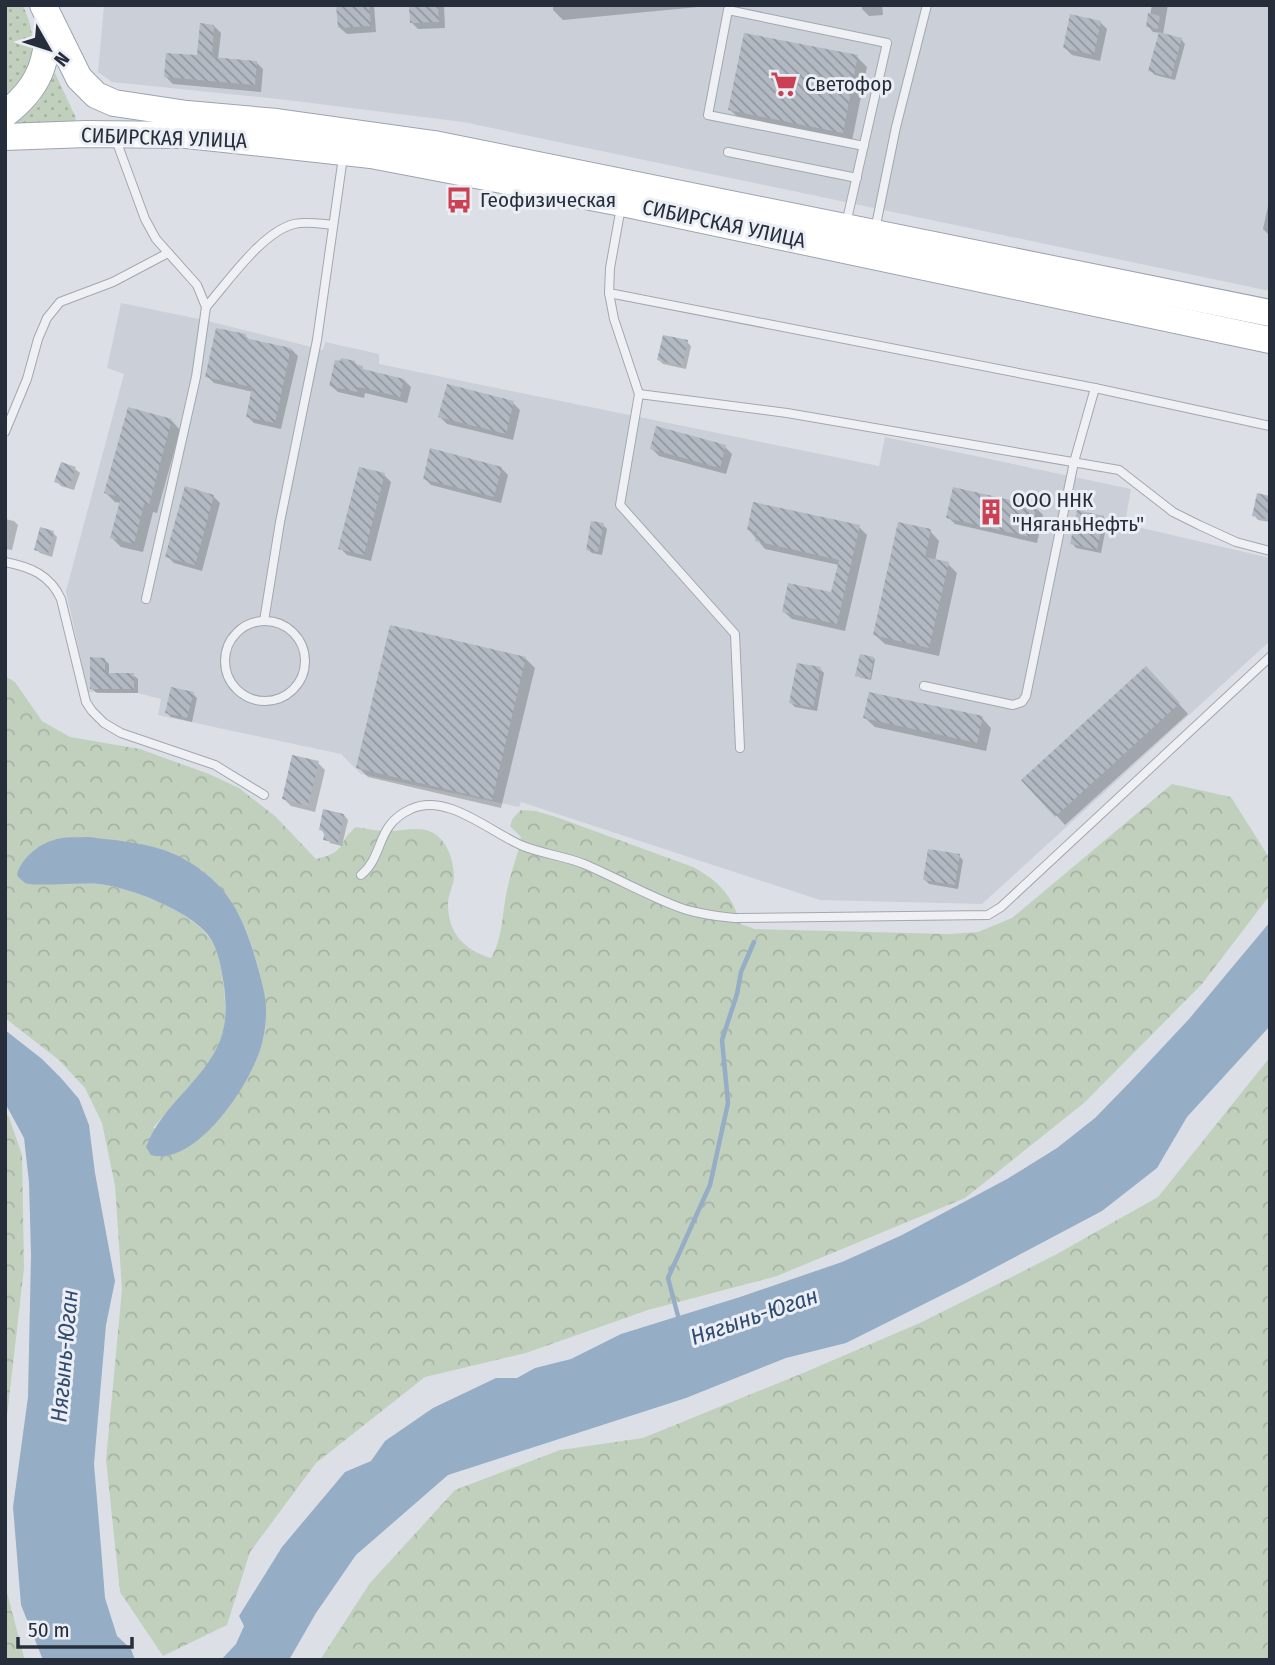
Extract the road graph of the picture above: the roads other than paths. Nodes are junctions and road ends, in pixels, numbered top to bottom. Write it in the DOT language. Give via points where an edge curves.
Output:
graph roads {
  1 [pos="927,5"];
  2 [pos="47,13"];
  3 [pos="5,114"];
  4 [pos="114,134"];
  5 [pos="5,137"];
  6 [pos="863,146"];
  7 [pos="344,151"];
  8 [pos="728,152"];
  9 [pos="857,178"];
  10 [pos="622,202"];
  11 [pos="333,225"];
  12 [pos="846,227"];
  13 [pos="874,233"];
  14 [pos="169,253"];
  15 [pos="609,292"];
  16 [pos="206,307"];
  17 [pos="1265,312"];
  18 [pos="1262,339"];
  19 [pos="1095,388"];
  20 [pos="639,394"];
  21 [pos="1270,426"];
  22 [pos="5,432"];
  23 [pos="1074,463"];
  24 [pos="1270,551"];
  25 [pos="5,562"];
  26 [pos="146,599"];
  27 [pos="264,621"];
  28 [pos="1270,657"];
  29 [pos="924,685"];
  30 [pos="740,748"];
  31 [pos="264,795"];
  32 [pos="361,875"];
  1 -- 13 [label="lane"];
  2 -- 3 [label="main road" via="40,74 27,95"];
  2 -- 12 [label="main road, СИБИРСКАЯ УЛИЦА" via="79,78 96,95 114,103 434,144"];
  4 -- 5 [label="main road, СИБИРСКАЯ УЛИЦА"];
  4 -- 7 [label="main road, СИБИРСКАЯ УЛИЦА" via="187,135"];
  4 -- 14 [label="lane" via="145,219"];
  6 -- 6 [label="lane" via="887,43 728,10 708,116"];
  6 -- 9 [label="lane"];
  7 -- 10 [label="main road, СИБИРСКАЯ УЛИЦА"];
  7 -- 11 [label="lane"];
  8 -- 9 [label="lane"];
  9 -- 12 [label="lane"];
  10 -- 15 [label="lane"];
  10 -- 18 [label="main road, СИБИРСКАЯ УЛИЦА"];
  11 -- 16 [label="lane" via="303,223 283,228"];
  11 -- 27 [label="lane" via="317,340"];
  12 -- 13 [label="main road, СИБИРСКАЯ УЛИЦА"];
  13 -- 17 [label="main road, СИБИРСКАЯ УЛИЦА"];
  14 -- 16 [label="lane" via="197,285"];
  14 -- 22 [label="lane" via="60,302 38,339"];
  15 -- 19 [label="lane"];
  15 -- 20 [label="lane"];
  16 -- 26 [label="lane" via="196,377"];
  17 -- 18 [label="main road"];
  19 -- 21 [label="lane"];
  19 -- 23 [label="lane"];
  20 -- 23 [label="lane" via="787,413"];
  20 -- 30 [label="lane" via="620,505 735,634"];
  23 -- 24 [label="lane" via="1119,470 1173,512 1236,542"];
  23 -- 29 [label="lane" via="1026,696 1013,705"];
  25 -- 31 [label="lane" via="38,571 55,586 86,702 104,723 215,765"];
  27 -- 27 [label="lane" via="286,626 296,635 305,662 295,687 271,701 244,695 233,686 224,660 234,634 245,625"];
  28 -- 32 [label="lane" via="1002,907 988,915 706,915 582,863 525,847 475,819 436,806 419,805 388,825"];
}
